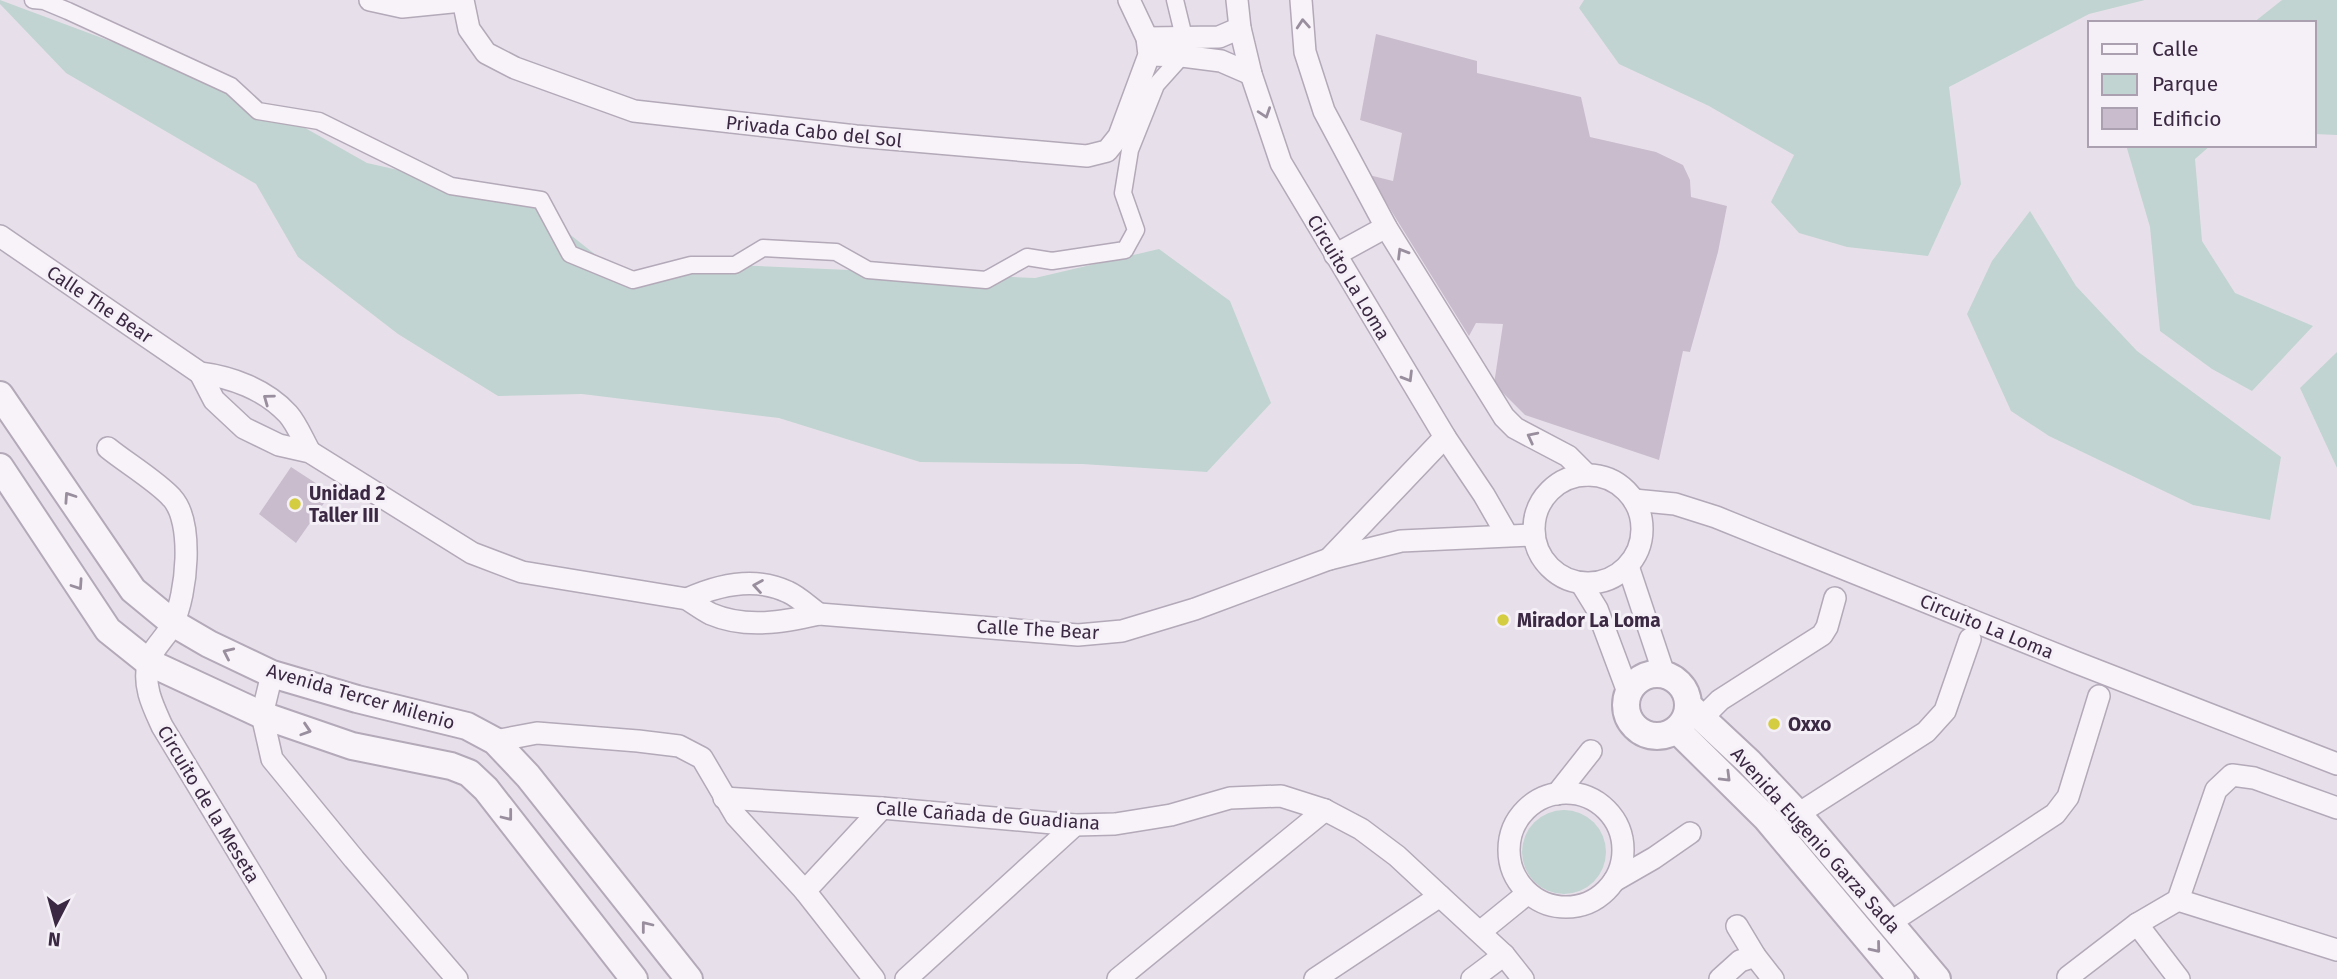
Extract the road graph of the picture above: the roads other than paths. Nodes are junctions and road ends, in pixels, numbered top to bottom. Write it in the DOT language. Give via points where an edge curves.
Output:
graph roads {
  1 [pos="33,0"];
  2 [pos="370,0"];
  3 [pos="1129,0"];
  4 [pos="1175,0"];
  5 [pos="1237,0"];
  6 [pos="1301,0"];
  7 [pos="463,1"];
  8 [pos="1240,28"];
  9 [pos="1148,46"];
  10 [pos="1183,47"];
  11 [pos="1251,74"];
  12 [pos="1386,227"];
  13 [pos="0,236"];
  14 [pos="1335,255"];
  15 [pos="200,373"];
  16 [pos="0,395"];
  17 [pos="1445,437"];
  18 [pos="107,448"];
  19 [pos="310,452"];
  20 [pos="0,467"];
  21 [pos="1587,475"];
  22 [pos="1634,500"];
  23 [pos="1507,535"];
  24 [pos="1534,535"];
  25 [pos="1329,559"];
  26 [pos="1628,566"];
  27 [pos="1581,583"];
  28 [pos="1835,598"];
  29 [pos="687,599"];
  30 [pos="819,614"];
  31 [pos="173,624"];
  32 [pos="1970,639"];
  33 [pos="148,662"];
  34 [pos="272,674"];
  35 [pos="1664,674"];
  36 [pos="1628,692"];
  37 [pos="2099,696"];
  38 [pos="1696,711"];
  39 [pos="262,715"];
  40 [pos="1677,730"];
  41 [pos="495,741"];
  42 [pos="1591,751"];
  43 [pos="2337,764"];
  44 [pos="1557,794"];
  45 [pos="724,798"];
  46 [pos="882,808"];
  47 [pos="2337,808"];
  48 [pos="1325,810"];
  49 [pos="1798,814"];
  50 [pos="1075,825"];
  51 [pos="1690,833"];
  52 [pos="1813,853"];
  53 [pos="1614,881"];
  54 [pos="805,891"];
  55 [pos="1528,893"];
  56 [pos="1440,896"];
  57 [pos="2179,900"];
  58 [pos="1891,922"];
  59 [pos="2137,924"];
  60 [pos="1737,926"];
  61 [pos="1480,932"];
  62 [pos="2337,950"];
  63 [pos="1504,956"];
  64 [pos="1766,972"];
  65 [pos="2068,978"];
  66 [pos="315,979"];
  67 [pos="457,979"];
  68 [pos="635,979"];
  69 [pos="689,979"];
  70 [pos="874,979"];
  71 [pos="906,979"];
  72 [pos="1118,979"];
  73 [pos="1315,979"];
  74 [pos="1472,979"];
  75 [pos="1524,979"];
  76 [pos="1720,979"];
  77 [pos="1901,979"];
  78 [pos="1937,979"];
  79 [pos="2179,979"];
  1 -- 10 [label="street" via="68,11 231,86 258,111 319,121 451,186 541,200 570,254 633,280 691,265 735,265 763,248 836,253 868,270 986,281 1027,257 1052,261 1125,250 1136,230 1124,193 1130,150 1156,85"];
  2 -- 7 [label="street" via="402,6"];
  3 -- 9 [label="street"];
  4 -- 10 [label="street"];
  5 -- 8 [label="street, Circuito La Loma"];
  12 -- 6 [label="street, one-way" via="1324,111 1305,52"];
  7 -- 9 [label="street, Privada Cabo del Sol" via="469,29 486,53 634,111 1021,152 1087,156 1107,151 1119,136"];
  8 -- 10 [label="street"];
  8 -- 11 [label="street, Circuito La Loma"];
  9 -- 10 [label="street"];
  10 -- 11 [label="street"];
  11 -- 14 [label="street, Circuito La Loma, one-way" via="1282,163"];
  12 -- 14 [label="street"];
  21 -- 12 [label="street, one-way" via="1568,456 1515,428 1504,417"];
  13 -- 15 [label="street, Calle The Bear"];
  14 -- 17 [label="street, Circuito La Loma, one-way"];
  15 -- 19 [label="street, Calle The Bear" via="214,400 243,428 279,445"];
  19 -- 15 [label="street, Calle The Bear, one-way" via="288,414 265,396 230,377"];
  31 -- 16 [label="street, Avenida Tercer Milenio, one-way" via="133,590"];
  17 -- 23 [label="street, Circuito La Loma"];
  17 -- 25 [label="street, Calle The Bear"];
  18 -- 31 [label="street" via="172,497 181,511 186,529 183,590"];
  19 -- 29 [label="street, Calle The Bear" via="472,553 522,572"];
  20 -- 33 [label="street, one-way" via="108,630"];
  21 -- 22 [label="street" via="1610,480"];
  21 -- 24 [label="street" via="1565,480 1547,493 1536,513"];
  22 -- 26 [label="street" via="1642,534 1638,552"];
  22 -- 43 [label="street, Circuito La Loma" via="1675,503 1716,517"];
  23 -- 24 [label="street, Calle The Bear"];
  23 -- 25 [label="street, Calle The Bear" via="1401,541"];
  24 -- 27 [label="street" via="1549,567"];
  25 -- 30 [label="street, Calle The Bear" via="1122,631 1078,635"];
  26 -- 27 [label="street" via="1607,580"];
  26 -- 35 [label="street"];
  27 -- 36 [label="street" via="1597,609"];
  28 -- 38 [label="street" via="1822,635"];
  29 -- 30 [label="street, Calle The Bear" via="711,614 749,623"];
  30 -- 29 [label="street, Calle The Bear, one-way" via="787,592 752,583 715,587"];
  31 -- 33 [label="street"];
  34 -- 31 [label="street, Avenida Tercer Milenio, one-way"];
  32 -- 49 [label="street" via="1945,711 1926,732"];
  33 -- 39 [label="street"];
  33 -- 66 [label="street, Circuito de la Meseta" via="149,698 162,726"];
  34 -- 39 [label="street"];
  34 -- 41 [label="street, Avenida Tercer Milenio" via="467,726"];
  35 -- 36 [label="street" via="1642,677"];
  35 -- 38 [label="street" via="1677,680"];
  36 -- 40 [label="street" via="1628,720 1638,730 1650,736"];
  37 -- 58 [label="street" via="2068,797 2055,814"];
  38 -- 40 [label="street"];
  38 -- 49 [label="street, Avenida Eugenio Garza Sada"];
  39 -- 67 [label="street" via="272,759"];
  39 -- 68 [label="street, one-way" via="352,746 451,766 469,774 486,789"];
  40 -- 52 [label="street, Avenida Eugenio Garza Sada, one-way"];
  41 -- 45 [label="street" via="537,733 679,746 702,758"];
  69 -- 41 [label="street, Avenida Tercer Milenio, one-way"];
  42 -- 44 [label="street"];
  44 -- 53 [label="street" via="1593,800 1618,826 1622,863"];
  44 -- 55 [label="street" via="1524,811 1514,826 1510,862"];
  45 -- 46 [label="street, Calle Cañada de Guadiana"];
  45 -- 54 [label="street"];
  46 -- 50 [label="street, Calle Cañada de Guadiana"];
  46 -- 54 [label="street"];
  47 -- 57 [label="street" via="2254,778 2232,775 2216,790"];
  48 -- 50 [label="street, Calle Cañada de Guadiana" via="1281,796 1230,798 1171,815"];
  48 -- 56 [label="street, Calle Cañada de Guadiana" via="1361,829"];
  48 -- 72 [label="street"];
  49 -- 52 [label="street, Avenida Eugenio Garza Sada"];
  50 -- 71 [label="street"];
  51 -- 53 [label="street"];
  52 -- 58 [label="street, Avenida Eugenio Garza Sada"];
  52 -- 77 [label="street, Avenida Eugenio Garza Sada, one-way"];
  53 -- 55 [label="street" via="1584,905 1545,903"];
  54 -- 70 [label="street"];
  55 -- 61 [label="street"];
  56 -- 61 [label="street, Calle Cañada de Guadiana"];
  56 -- 73 [label="street"];
  57 -- 59 [label="street"];
  57 -- 62 [label="street"];
  58 -- 78 [label="street, Avenida Eugenio Garza Sada"];
  59 -- 65 [label="street"];
  59 -- 79 [label="street"];
  60 -- 64 [label="street"];
  61 -- 63 [label="street, Calle Cañada de Guadiana"];
  63 -- 74 [label="street"];
  63 -- 75 [label="street, Calle Cañada de Guadiana"];
  64 -- 76 [label="street" via="1740,961"];
}
